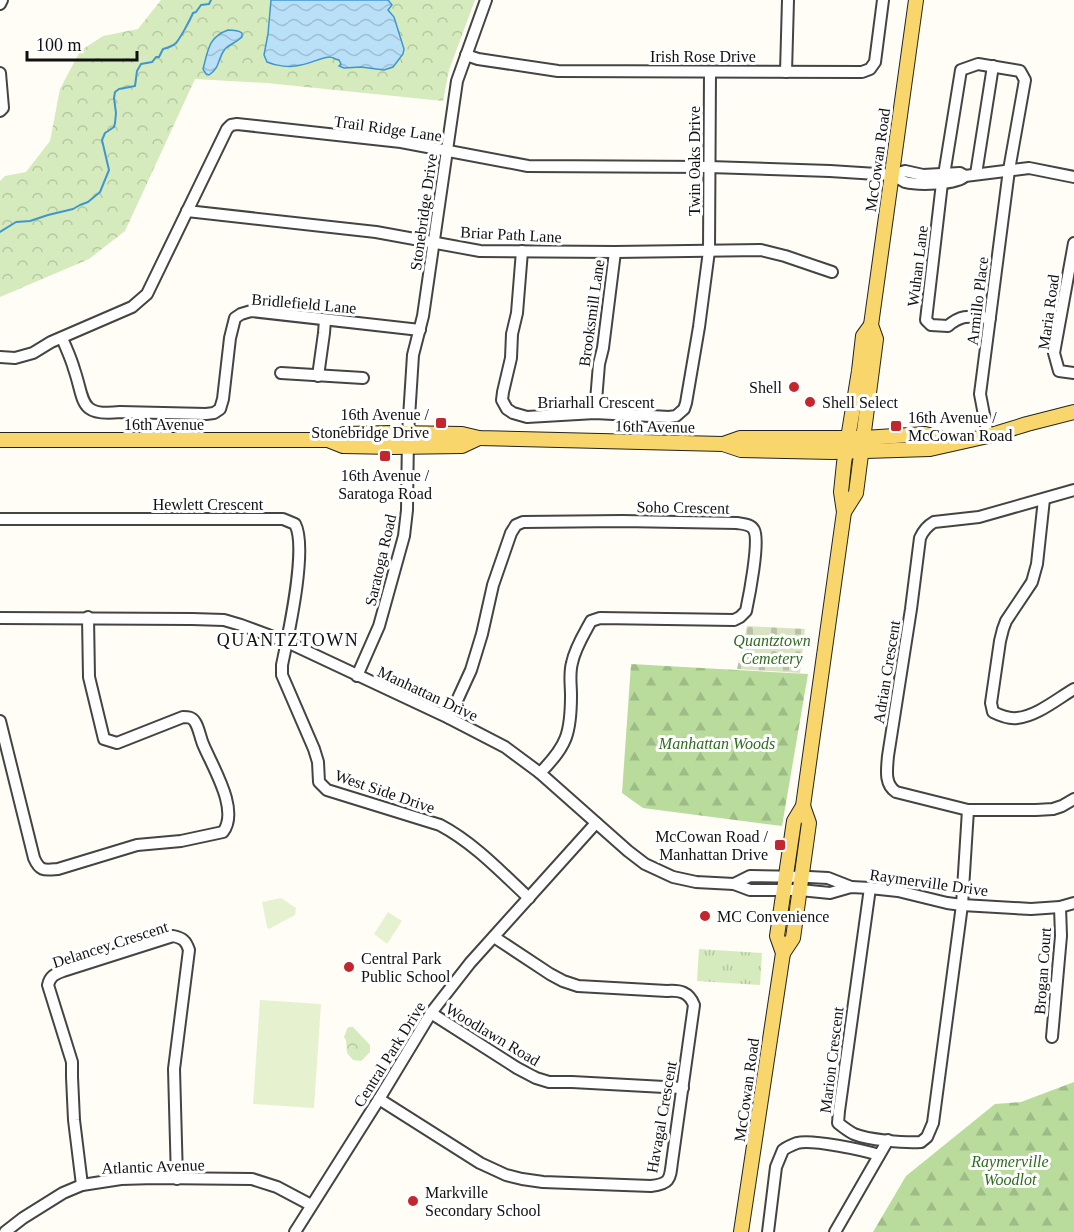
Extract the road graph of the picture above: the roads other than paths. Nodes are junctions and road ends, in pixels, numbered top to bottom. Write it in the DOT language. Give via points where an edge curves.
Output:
graph roads {
  1 [pos="486,0"];
  2 [pos="788,0"];
  3 [pos="883,0"];
  4 [pos="916,0"];
  5 [pos="466,55"];
  6 [pos="993,66"];
  7 [pos="710,72"];
  8 [pos="786,72"];
  9 [pos="0,73"];
  10 [pos="0,111"];
  11 [pos="447,151"];
  12 [pos="709,167"];
  13 [pos="1010,170"];
  14 [pos="892,175"];
  15 [pos="970,175"];
  16 [pos="1074,177"];
  17 [pos="943,179"];
  18 [pos="187,211"];
  19 [pos="434,242"];
  20 [pos="1074,243"];
  21 [pos="522,251"];
  22 [pos="709,251"];
  23 [pos="615,252"];
  24 [pos="832,272"];
  25 [pos="990,318"];
  26 [pos="325,320"];
  27 [pos="871,325"];
  28 [pos="420,330"];
  29 [pos="62,338"];
  30 [pos="0,357"];
  31 [pos="281,373"];
  32 [pos="1074,373"];
  33 [pos="318,376"];
  34 [pos="363,378"];
  35 [pos="1074,412"];
  36 [pos="595,413"];
  37 [pos="988,436"];
  38 [pos="0,440"];
  39 [pos="408,440"];
  40 [pos="846,445"];
  41 [pos="863,445"];
  42 [pos="1074,490"];
  43 [pos="1044,499"];
  44 [pos="844,512"];
  45 [pos="0,519"];
  46 [pos="88,617"];
  47 [pos="0,618"];
  48 [pos="287,642"];
  49 [pos="357,676"];
  50 [pos="1074,689"];
  51 [pos="449,718"];
  52 [pos="0,721"];
  53 [pos="540,773"];
  54 [pos="1074,799"];
  55 [pos="803,806"];
  56 [pos="968,810"];
  57 [pos="596,823"];
  58 [pos="785,883"];
  59 [pos="801,884"];
  60 [pos="870,888"];
  61 [pos="529,898"];
  62 [pos="1074,903"];
  63 [pos="963,905"];
  64 [pos="1060,907"];
  65 [pos="494,937"];
  66 [pos="783,953"];
  67 [pos="431,1014"];
  68 [pos="1052,1037"];
  69 [pos="683,1088"];
  70 [pos="380,1099"];
  71 [pos="888,1140"];
  72 [pos="879,1155"];
  73 [pos="177,1179"];
  74 [pos="82,1185"];
  75 [pos="311,1205"];
  76 [pos="0,1224"];
  77 [pos="5,1232"];
  78 [pos="295,1232"];
  79 [pos="741,1232"];
  80 [pos="768,1232"];
  81 [pos="836,1232"];
  1 -- 5 [label="street, Stonebridge Drive"];
  2 -- 8 [label="street"];
  3 -- 8 [label="street, Irish Rose Drive" via="870,69"];
  4 -- 14 [label="main road, McCowan Road"];
  5 -- 7 [label="street, Irish Rose Drive" via="550,70"];
  5 -- 11 [label="street, Stonebridge Drive"];
  6 -- 13 [label="street, Armillo Place" via="1020,71 1025,80"];
  6 -- 15 [label="street"];
  6 -- 17 [label="street" via="978,64 961,70"];
  7 -- 8 [label="street, Irish Rose Drive"];
  7 -- 12 [label="street, Twin Oaks Drive"];
  9 -- 10 [label="street"];
  11 -- 12 [label="street, Trail Ridge Lane" via="528,166"];
  11 -- 18 [label="street, Trail Ridge Lane" via="234,124"];
  11 -- 19 [label="street, Stonebridge Drive"];
  12 -- 14 [label="street, Trail Ridge Lane"];
  12 -- 22 [label="street, Twin Oaks Drive"];
  13 -- 15 [label="street, Trail Ridge Lane"];
  13 -- 16 [label="street, Trail Ridge Lane" via="1029,168"];
  13 -- 25 [label="street, Armillo Place"];
  14 -- 17 [label="street, Trail Ridge Lane" via="907,182"];
  14 -- 27 [label="main road, McCowan Road"];
  15 -- 17 [label="street, Trail Ridge Lane" via="961,181"];
  17 -- 25 [label="street, Wuhan Lane" via="926,320 931,325 948,326 966,316"];
  18 -- 19 [label="street, Briar Path Lane"];
  18 -- 29 [label="street, Trail Ridge Lane" via="147,294 132,307"];
  19 -- 21 [label="street, Briar Path Lane" via="480,250"];
  19 -- 28 [label="street, Stonebridge Drive"];
  20 -- 32 [label="street, Maria Road" via="1054,353 1059,370"];
  21 -- 23 [label="street, Briar Path Lane"];
  21 -- 36 [label="street, Briarhall Crescent" via="511,358 502,392 504,405 527,417"];
  22 -- 23 [label="street, Briar Path Lane"];
  22 -- 24 [label="street, Briar Path Lane" via="761,250"];
  22 -- 36 [label="street, Briarhall Crescent" via="684,409 669,417"];
  23 -- 36 [label="street, Brooksmill Lane"];
  25 -- 37 [label="street, Armillo Place" via="980,394"];
  26 -- 28 [label="street, Bridlefield Lane"];
  26 -- 29 [label="street, Bridlefield Lane" via="251,311 235,318 223,399 219,409 206,414 91,410 82,398"];
  26 -- 33 [label="street"];
  27 -- 40 [label="main road, McCowan Road" via="863,336"];
  27 -- 41 [label="main road, McCowan Road" via="876,339"];
  28 -- 39 [label="street, Stonebridge Drive" via="412,361"];
  29 -- 30 [label="street, Trail Ridge Lane" via="33,353"];
  31 -- 33 [label="street"];
  33 -- 34 [label="street"];
  35 -- 37 [label="main road, 16th Avenue"];
  37 -- 41 [label="main road, 16th Avenue" via="959,443 925,434"];
  38 -- 39 [label="main road, 16th Avenue" via="328,440 343,446"];
  39 -- 40 [label="main road, 16th Avenue" via="462,446 479,438 723,444 741,450"];
  39 -- 49 [label="street, Saratoga Road" via="404,536 379,626"];
  40 -- 41 [label="main road, 16th Avenue"];
  40 -- 44 [label="main road, McCowan Road" via="841,492"];
  41 -- 44 [label="main road, McCowan Road" via="856,493"];
  42 -- 43 [label="street, Adrian Crescent"];
  43 -- 50 [label="street" via="1032,582 1006,621 1000,641 993,712 1017,718 1036,712"];
  43 -- 56 [label="street, Adrian Crescent" via="979,517 934,522 920,538 888,756 888,783 896,792"];
  44 -- 55 [label="main road, McCowan Road"];
  45 -- 48 [label="street, Hewlett Crescent" via="283,519 296,524 300,538 298,568"];
  46 -- 47 [label="street, Manhattan Drive"];
  46 -- 48 [label="street, Manhattan Drive" via="224,620"];
  46 -- 52 [label="street" via="89,677 104,739 117,743 183,717 192,718 225,797 229,819 223,832 137,845 58,869 40,868 34,858"];
  48 -- 49 [label="street, Manhattan Drive"];
  48 -- 61 [label="street, West Side Drive" via="282,675 314,749 319,782 327,790 440,825 475,849"];
  49 -- 51 [label="street, Manhattan Drive"];
  51 -- 53 [label="street, Manhattan Drive" via="505,747"];
  51 -- 53 [label="street, Soho Crescent" via="471,670 493,585 516,525 598,521 749,525 756,537 755,552 746,611 741,617 727,621 591,621 572,663 570,728 555,759"];
  53 -- 57 [label="street, Manhattan Drive"];
  54 -- 56 [label="street, Adrian Crescent" via="1053,809"];
  55 -- 58 [label="main road, McCowan Road" via="794,821"];
  55 -- 59 [label="main road, McCowan Road" via="809,823"];
  56 -- 63 [label="street"];
  57 -- 58 [label="street, Manhattan Drive" via="659,872 696,882 734,884 750,876"];
  57 -- 61 [label="street, Central Park Drive"];
  58 -- 59 [label="street, Manhattan Drive"];
  58 -- 66 [label="main road, McCowan Road" via="777,936"];
  59 -- 60 [label="street, Raymerville Drive" via="828,878 850,887"];
  59 -- 66 [label="main road, McCowan Road" via="794,938"];
  60 -- 63 [label="street, Raymerville Drive"];
  60 -- 71 [label="street, Marion Crescent" via="838,1123 855,1134"];
  61 -- 65 [label="street, Central Park Drive"];
  62 -- 64 [label="street, Raymerville Drive"];
  63 -- 64 [label="street, Raymerville Drive"];
  63 -- 71 [label="street, Marion Crescent" via="933,1123 921,1142"];
  64 -- 68 [label="street, Brogan Court"];
  65 -- 67 [label="street, Central Park Drive"];
  65 -- 69 [label="street, Havagal Crescent" via="550,974 578,986 678,990 689,995 694,1005"];
  66 -- 79 [label="main road, McCowan Road"];
  67 -- 69 [label="street, Woodlawn Road" via="516,1068 549,1082"];
  67 -- 70 [label="street, Central Park Drive"];
  69 -- 70 [label="street, Havagal Crescent" via="670,1176 667,1182 651,1186 543,1182 506,1175 480,1163"];
  70 -- 75 [label="street, Central Park Drive"];
  71 -- 72 [label="street"];
  72 -- 80 [label="street" via="810,1143 783,1150 776,1167"];
  72 -- 81 [label="street"];
  73 -- 74 [label="street, Atlantic Avenue" via="121,1179"];
  73 -- 74 [label="street, Delancey Crescent" via="174,1069 189,950 183,939 173,936 49,979 72,1062"];
  73 -- 75 [label="street, Atlantic Avenue" via="252,1179"];
  74 -- 77 [label="street, Atlantic Avenue" via="51,1199"];
  75 -- 78 [label="street, Central Park Drive"];
  76 -- 77 [label="street"];
}
